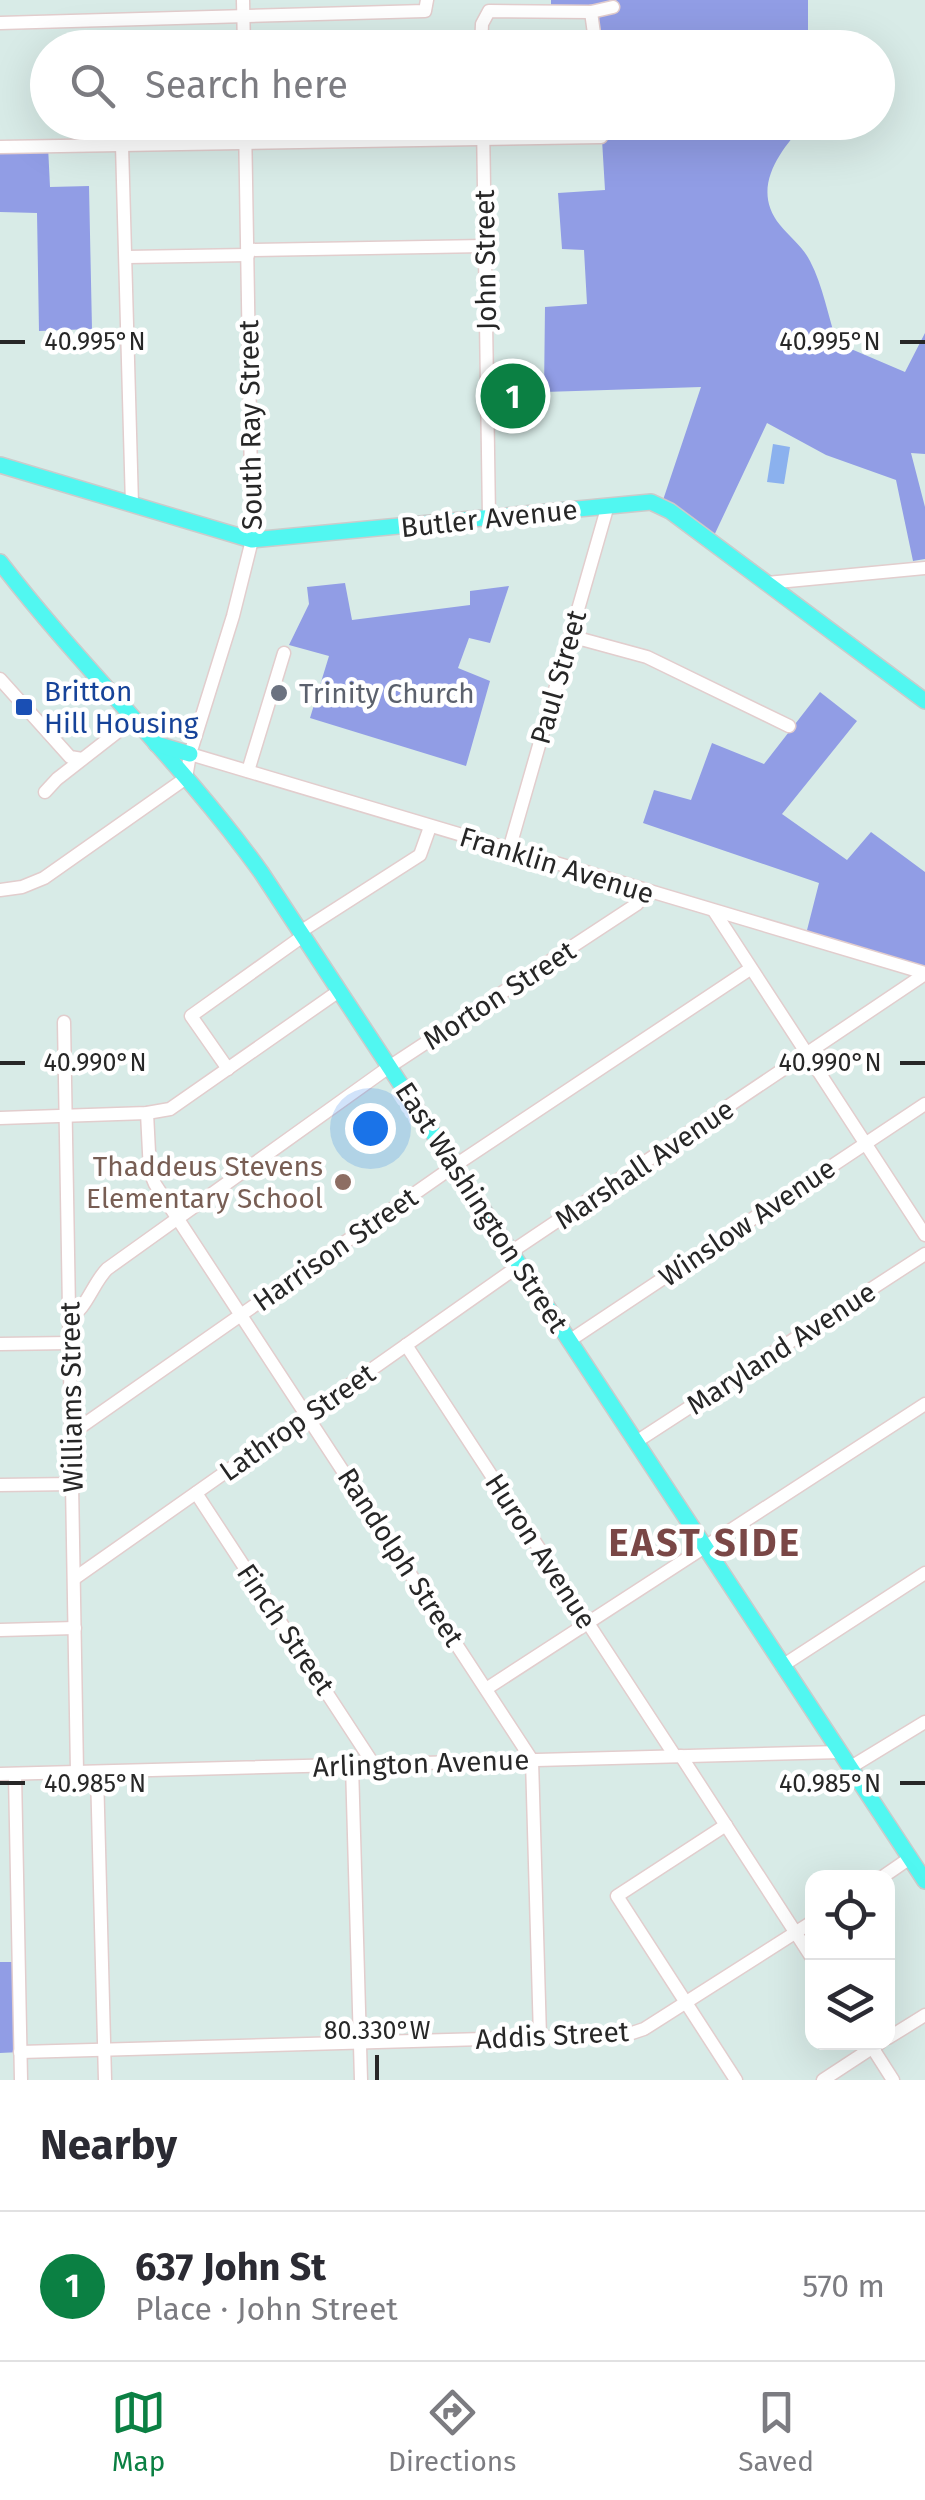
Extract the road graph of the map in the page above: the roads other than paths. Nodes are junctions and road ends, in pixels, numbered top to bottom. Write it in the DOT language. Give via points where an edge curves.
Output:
graph roads {
  1 [pos="243,0"];
  2 [pos="426,6"];
  3 [pos="613,6"];
  4 [pos="368,7"];
  5 [pos="591,12"];
  6 [pos="243,16"];
  7 [pos="0,23"];
  8 [pos="243,30"];
  9 [pos="482,30"];
  10 [pos="596,30"];
  11 [pos="424,140"];
  12 [pos="483,140"];
  13 [pos="246,143"];
  14 [pos="122,145"];
  15 [pos="0,147"];
  16 [pos="485,246"];
  17 [pos="248,253"];
  18 [pos="127,257"];
  19 [pos="0,465"];
  20 [pos="132,505"];
  21 [pos="608,505"];
  22 [pos="490,518"];
  23 [pos="252,540"];
  24 [pos="0,562"];
  25 [pos="925,568"];
  26 [pos="767,584"];
  27 [pos="570,636"];
  28 [pos="284,653"];
  29 [pos="0,679"];
  30 [pos="925,701"];
  31 [pos="134,718"];
  32 [pos="789,726"];
  33 [pos="156,744"];
  34 [pos="190,754"];
  35 [pos="82,759"];
  36 [pos="248,771"];
  37 [pos="186,778"];
  38 [pos="45,792"];
  39 [pos="430,826"];
  40 [pos="509,850"];
  41 [pos="0,890"];
  42 [pos="647,892"];
  43 [pos="714,911"];
  44 [pos="302,934"];
  45 [pos="750,969"];
  46 [pos="925,974"];
  47 [pos="339,991"];
  48 [pos="64,1022"];
  49 [pos="807,1055"];
  50 [pos="390,1067"];
  51 [pos="228,1069"];
  52 [pos="925,1104"];
  53 [pos="147,1113"];
  54 [pos="65,1116"];
  55 [pos="0,1118"];
  56 [pos="865,1144"];
  57 [pos="454,1166"];
  58 [pos="178,1218"];
  59 [pos="925,1236"];
  60 [pos="925,1254"];
  61 [pos="515,1259"];
  62 [pos="243,1314"];
  63 [pos="69,1318"];
  64 [pos="569,1340"];
  65 [pos="70,1343"];
  66 [pos="0,1344"];
  67 [pos="406,1345"];
  68 [pos="925,1404"];
  69 [pos="308,1414"];
  70 [pos="72,1433"];
  71 [pos="636,1442"];
  72 [pos="73,1484"];
  73 [pos="0,1485"];
  74 [pos="196,1494"];
  75 [pos="704,1546"];
  76 [pos="925,1573"];
  77 [pos="75,1578"];
  78 [pos="588,1622"];
  79 [pos="75,1628"];
  80 [pos="0,1630"];
  81 [pos="782,1666"];
  82 [pos="486,1689"];
  83 [pos="925,1722"];
  84 [pos="842,1752"];
  85 [pos="678,1756"];
  86 [pos="532,1760"];
  87 [pos="352,1765"];
  88 [pos="374,1765"];
  89 [pos="851,1767"];
  90 [pos="77,1772"];
  91 [pos="96,1772"];
  92 [pos="0,1774"];
  93 [pos="15,1774"];
  94 [pos="726,1825"];
  95 [pos="919,1868"];
  96 [pos="805,1926"];
  97 [pos="796,1932"];
  98 [pos="805,1947"];
  99 [pos="684,2004"];
  100 [pos="925,2015"];
  101 [pos="895,2034"];
  102 [pos="540,2038"];
  103 [pos="360,2042"];
  104 [pos="104,2049"];
  105 [pos="866,2050"];
  106 [pos="877,2050"];
  107 [pos="20,2052"];
  108 [pos="21,2080"];
  109 [pos="106,2080"];
  110 [pos="361,2080"];
  111 [pos="736,2080"];
  112 [pos="823,2080"];
  113 [pos="893,2080"];
  1 -- 6 [label="street"];
  2 -- 4 [label="street"];
  3 -- 5 [label="street"];
  4 -- 6 [label="street"];
  5 -- 9 [label="street" via="489,11"];
  5 -- 10 [label="street"];
  6 -- 7 [label="street"];
  6 -- 8 [label="street"];
  11 -- 13 [label="street"];
  12 -- 16 [label="street, John Street"];
  13 -- 14 [label="street"];
  13 -- 17 [label="street, South Ray Street"];
  14 -- 15 [label="street"];
  14 -- 18 [label="street"];
  16 -- 17 [label="street"];
  16 -- 22 [label="street, John Street"];
  17 -- 18 [label="street"];
  17 -- 23 [label="street, South Ray Street"];
  18 -- 20 [label="street"];
  19 -- 20 [label="main road, Butler Avenue"];
  20 -- 23 [label="main road, Butler Avenue"];
  21 -- 22 [label="main road, Butler Avenue"];
  21 -- 26 [label="main road, Butler Avenue" via="661,506"];
  21 -- 27 [label="street, Paul Street"];
  22 -- 23 [label="main road, Butler Avenue"];
  23 -- 34 [label="street, South Ray Street"];
  24 -- 31 [label="main road, East Washington Street"];
  25 -- 26 [label="street"];
  26 -- 30 [label="main road, Butler Avenue"];
  27 -- 32 [label="street" via="647,657"];
  27 -- 40 [label="street, Paul Street"];
  28 -- 36 [label="street"];
  29 -- 35 [label="street" via="70,757"];
  31 -- 33 [label="main road, East Washington Street"];
  31 -- 35 [label="street"];
  33 -- 34 [label="main road"];
  33 -- 37 [label="main road, East Washington Street"];
  34 -- 36 [label="street, Franklin Avenue"];
  34 -- 37 [label="street, South Ray Street"];
  35 -- 38 [label="street"];
  36 -- 39 [label="street, Franklin Avenue"];
  37 -- 41 [label="street" via="44,878"];
  37 -- 44 [label="main road, East Washington Street"];
  39 -- 40 [label="street, Franklin Avenue"];
  39 -- 44 [label="street" via="420,855"];
  40 -- 42 [label="street, Franklin Avenue"];
  42 -- 43 [label="street, Franklin Avenue"];
  42 -- 50 [label="street, Morton Street"];
  43 -- 45 [label="street"];
  43 -- 46 [label="street, Franklin Avenue"];
  44 -- 47 [label="main road, East Washington Street"];
  44 -- 51 [label="street" via="191,1016"];
  45 -- 49 [label="street"];
  45 -- 57 [label="street, Harrison Street"];
  46 -- 49 [label="street, Marshall Avenue"];
  47 -- 50 [label="main road, East Washington Street"];
  47 -- 51 [label="street"];
  48 -- 54 [label="street, Williams Street"];
  49 -- 56 [label="street"];
  49 -- 61 [label="street, Marshall Avenue"];
  50 -- 57 [label="main road, East Washington Street"];
  50 -- 58 [label="street, Morton Street"];
  51 -- 53 [label="street" via="170,1109"];
  52 -- 56 [label="street, Winslow Avenue"];
  53 -- 54 [label="street"];
  53 -- 58 [label="street, Randolph Street" via="151,1178"];
  54 -- 55 [label="street"];
  54 -- 63 [label="street, Williams Street"];
  56 -- 59 [label="street"];
  56 -- 64 [label="street, Winslow Avenue"];
  57 -- 61 [label="main road, East Washington Street"];
  57 -- 62 [label="street, Harrison Street"];
  58 -- 62 [label="street, Randolph Street"];
  58 -- 63 [label="street, Morton Street" via="107,1270"];
  60 -- 71 [label="street, Maryland Avenue"];
  61 -- 64 [label="main road, East Washington Street"];
  61 -- 67 [label="street, Lathrop Street"];
  62 -- 69 [label="street, Randolph Street"];
  62 -- 70 [label="street, Harrison Street"];
  63 -- 65 [label="street, Williams Street"];
  64 -- 71 [label="main road, East Washington Street"];
  65 -- 66 [label="street"];
  65 -- 70 [label="street, Williams Street"];
  67 -- 69 [label="street, Lathrop Street"];
  67 -- 78 [label="street, Huron Avenue"];
  68 -- 75 [label="street"];
  69 -- 74 [label="street, Lathrop Street"];
  69 -- 82 [label="street, Randolph Street"];
  70 -- 72 [label="street, Williams Street"];
  71 -- 75 [label="main road, East Washington Street"];
  72 -- 73 [label="street"];
  72 -- 77 [label="street, Williams Street"];
  74 -- 77 [label="street, Lathrop Street"];
  74 -- 88 [label="street, Finch Street"];
  75 -- 78 [label="street"];
  75 -- 81 [label="main road, East Washington Street"];
  76 -- 81 [label="street"];
  77 -- 79 [label="street, Williams Street"];
  78 -- 82 [label="street"];
  78 -- 85 [label="street, Huron Avenue"];
  79 -- 80 [label="street"];
  79 -- 90 [label="street, Williams Street"];
  81 -- 84 [label="main road, East Washington Street"];
  82 -- 86 [label="street, Randolph Street"];
  83 -- 89 [label="street"];
  84 -- 85 [label="street, Arlington Avenue"];
  84 -- 89 [label="main road, East Washington Street"];
  85 -- 86 [label="street, Arlington Avenue"];
  85 -- 94 [label="street, Huron Avenue"];
  86 -- 88 [label="street, Arlington Avenue"];
  86 -- 102 [label="street"];
  87 -- 88 [label="street, Arlington Avenue"];
  87 -- 91 [label="street, Arlington Avenue"];
  87 -- 103 [label="street"];
  89 -- 95 [label="main road, East Washington Street"];
  90 -- 91 [label="street, Arlington Avenue"];
  90 -- 93 [label="street, Arlington Avenue"];
  91 -- 104 [label="street"];
  92 -- 93 [label="street, Arlington Avenue"];
  93 -- 107 [label="street"];
  94 -- 97 [label="street, Huron Avenue"];
  94 -- 99 [label="street" via="617,1896"];
  96 -- 97 [label="street, Addis Street"];
  97 -- 98 [label="street, Huron Avenue"];
  97 -- 99 [label="street, Addis Street"];
  99 -- 102 [label="street, Addis Street" via="626,2035"];
  99 -- 111 [label="street"];
  100 -- 101 [label="street"];
  102 -- 103 [label="street, Addis Street"];
  103 -- 104 [label="street, Addis Street"];
  103 -- 110 [label="street"];
  104 -- 107 [label="street, Addis Street"];
  104 -- 109 [label="street"];
  105 -- 112 [label="street"];
  106 -- 113 [label="street"];
  107 -- 108 [label="street"];
}
